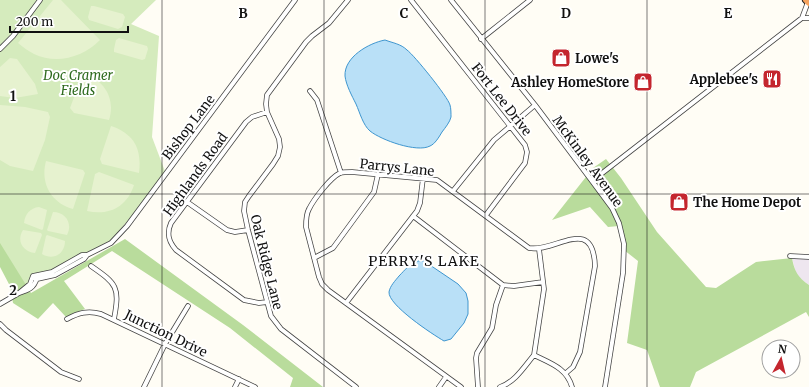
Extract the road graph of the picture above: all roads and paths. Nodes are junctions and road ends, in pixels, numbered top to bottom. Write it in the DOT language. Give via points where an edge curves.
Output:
graph roads {
  1 [pos="40,0"];
  2 [pos="295,0"];
  3 [pos="348,0"];
  4 [pos="411,0"];
  5 [pos="451,0"];
  6 [pos="530,0"];
  7 [pos="808,2"];
  8 [pos="802,18"];
  9 [pos="809,18"];
  10 [pos="481,39"];
  11 [pos="0,49"];
  12 [pos="310,91"];
  13 [pos="535,105"];
  14 [pos="267,112"];
  15 [pos="510,126"];
  16 [pos="341,173"];
  17 [pos="378,174"];
  18 [pos="423,178"];
  19 [pos="592,181"];
  20 [pos="453,190"];
  21 [pos="187,202"];
  22 [pos="413,216"];
  23 [pos="486,216"];
  24 [pos="248,230"];
  25 [pos="539,249"];
  26 [pos="790,256"];
  27 [pos="809,257"];
  28 [pos="314,258"];
  29 [pos="91,266"];
  30 [pos="543,282"];
  31 [pos="503,285"];
  32 [pos="267,302"];
  33 [pos="346,303"];
  34 [pos="0,304"];
  35 [pos="188,306"];
  36 [pos="114,318"];
  37 [pos="67,319"];
  38 [pos="0,324"];
  39 [pos="165,344"];
  40 [pos="534,355"];
  41 [pos="566,373"];
  42 [pos="446,377"];
  43 [pos="79,379"];
  44 [pos="238,379"];
  45 [pos="144,387"];
  46 [pos="235,387"];
  47 [pos="255,387"];
  48 [pos="356,387"];
  49 [pos="439,387"];
  50 [pos="461,387"];
  51 [pos="478,387"];
  52 [pos="500,387"];
  53 [pos="572,387"];
  54 [pos="605,387"];
  1 -- 11 [label="street"];
  2 -- 34 [label="street, Bishop Lane" via="127,226 111,243 55,275 36,276 19,293"];
  3 -- 14 [label="street, Oak Ridge Lane" via="329,23 306,42 269,91"];
  4 -- 15 [label="street, Fort Lee Drive"];
  5 -- 10 [label="street, McKinley Avenue"];
  6 -- 10 [label="street"];
  7 -- 8 [label="street"];
  8 -- 9 [label="street"];
  8 -- 19 [label="street"];
  10 -- 13 [label="street, McKinley Avenue"];
  12 -- 16 [label="street" via="318,100"];
  13 -- 15 [label="street"];
  13 -- 19 [label="street, McKinley Avenue"];
  14 -- 21 [label="street, Highlands Road" via="246,122"];
  14 -- 24 [label="street, Oak Ridge Lane" via="280,147 278,156 246,202 244,210"];
  15 -- 20 [label="street" via="488,146"];
  15 -- 23 [label="street, Fort Lee Drive" via="525,145 525,163"];
  16 -- 17 [label="street, Parrys Lane"];
  16 -- 28 [label="street, Parrys Lane" via="331,181 308,210 306,227"];
  17 -- 18 [label="street, Parrys Lane"];
  17 -- 28 [label="street" via="374,192 333,248"];
  18 -- 20 [label="street, Parrys Lane" via="437,180"];
  18 -- 22 [label="street" via="420,203"];
  19 -- 54 [label="street, McKinley Avenue" via="616,215 624,244 623,273"];
  20 -- 23 [label="street, Parrys Lane"];
  21 -- 24 [label="street" via="227,230"];
  21 -- 32 [label="street, Highlands Road" via="168,230 168,238 176,250 244,300"];
  22 -- 31 [label="street"];
  22 -- 33 [label="street"];
  23 -- 25 [label="street, Parrys Lane" via="529,248"];
  24 -- 32 [label="street, Oak Ridge Lane"];
  25 -- 30 [label="street"];
  25 -- 41 [label="street" via="570,238 580,238 589,245 594,257 580,352 573,367"];
  26 -- 27 [label="street"];
  28 -- 33 [label="street, Parrys Lane" via="322,284"];
  29 -- 36 [label="street" via="108,278 116,290"];
  30 -- 31 [label="street"];
  30 -- 40 [label="street"];
  31 -- 51 [label="street" via="492,328 477,353"];
  32 -- 48 [label="street, Oak Ridge Lane" via="271,316 281,329"];
  33 -- 42 [label="street, Parrys Lane"];
  35 -- 39 [label="street"];
  36 -- 37 [label="street, Junction Drive" via="90,312"];
  36 -- 39 [label="street, Junction Drive"];
  38 -- 43 [label="street" via="61,372"];
  39 -- 44 [label="street, Junction Drive"];
  39 -- 45 [label="street"];
  40 -- 41 [label="street"];
  40 -- 52 [label="street" via="514,379"];
  41 -- 53 [label="street"];
  42 -- 49 [label="street"];
  42 -- 50 [label="street, Parrys Lane"];
  44 -- 46 [label="street"];
  44 -- 47 [label="street, Junction Drive"];
}
